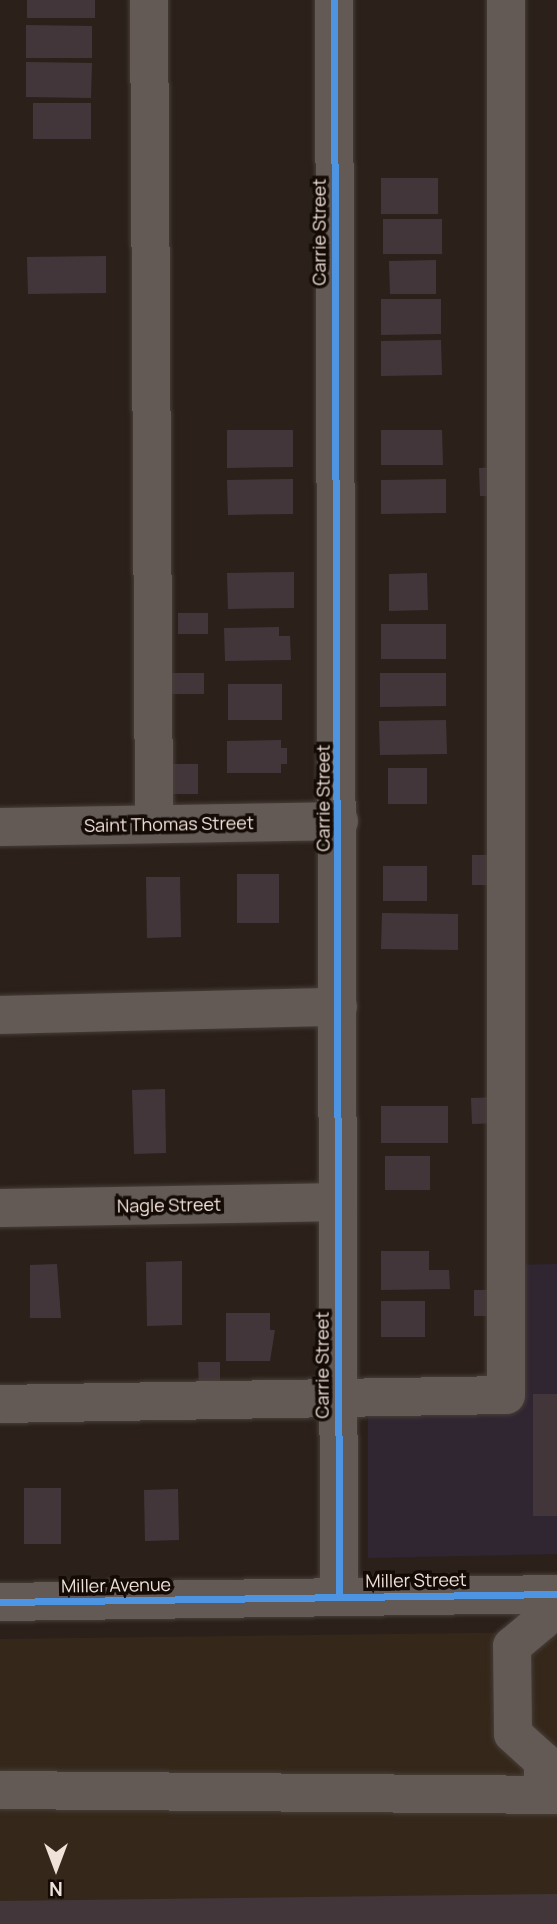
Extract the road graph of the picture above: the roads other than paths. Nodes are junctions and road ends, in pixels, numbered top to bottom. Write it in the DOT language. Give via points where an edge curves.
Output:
graph roads {
  1 [pos="149,0"];
  2 [pos="334,0"];
  3 [pos="506,0"];
  4 [pos="339,821"];
  5 [pos="154,824"];
  6 [pos="0,827"];
  7 [pos="338,1007"];
  8 [pos="0,1015"];
  9 [pos="338,1202"];
  10 [pos="0,1208"];
  11 [pos="338,1399"];
  12 [pos="0,1404"];
  13 [pos="339,1597"];
  14 [pos="233,1599"];
  15 [pos="0,1602"];
  16 [pos="549,1610"];
  17 [pos="550,1775"];
  18 [pos="0,1790"];
  1 -- 5 [label="street"];
  2 -- 4 [label="street, Carrie Street"];
  3 -- 11 [label="street" via="506,1395"];
  4 -- 5 [label="street, Saint Thomas Street"];
  4 -- 7 [label="street, Carrie Street"];
  5 -- 6 [label="street, Saint Thomas Street"];
  7 -- 8 [label="street"];
  7 -- 9 [label="street, Carrie Street"];
  9 -- 10 [label="street, Nagle Street"];
  9 -- 11 [label="street, Carrie Street"];
  11 -- 12 [label="street"];
  11 -- 13 [label="street, Carrie Street"];
  13 -- 14 [label="street, Miller Street"];
  13 -- 16 [label="street, Miller Street"];
  14 -- 15 [label="street, Miller Avenue"];
  16 -- 17 [label="street" via="512,1646 513,1734"];
  17 -- 18 [label="street"];
}
